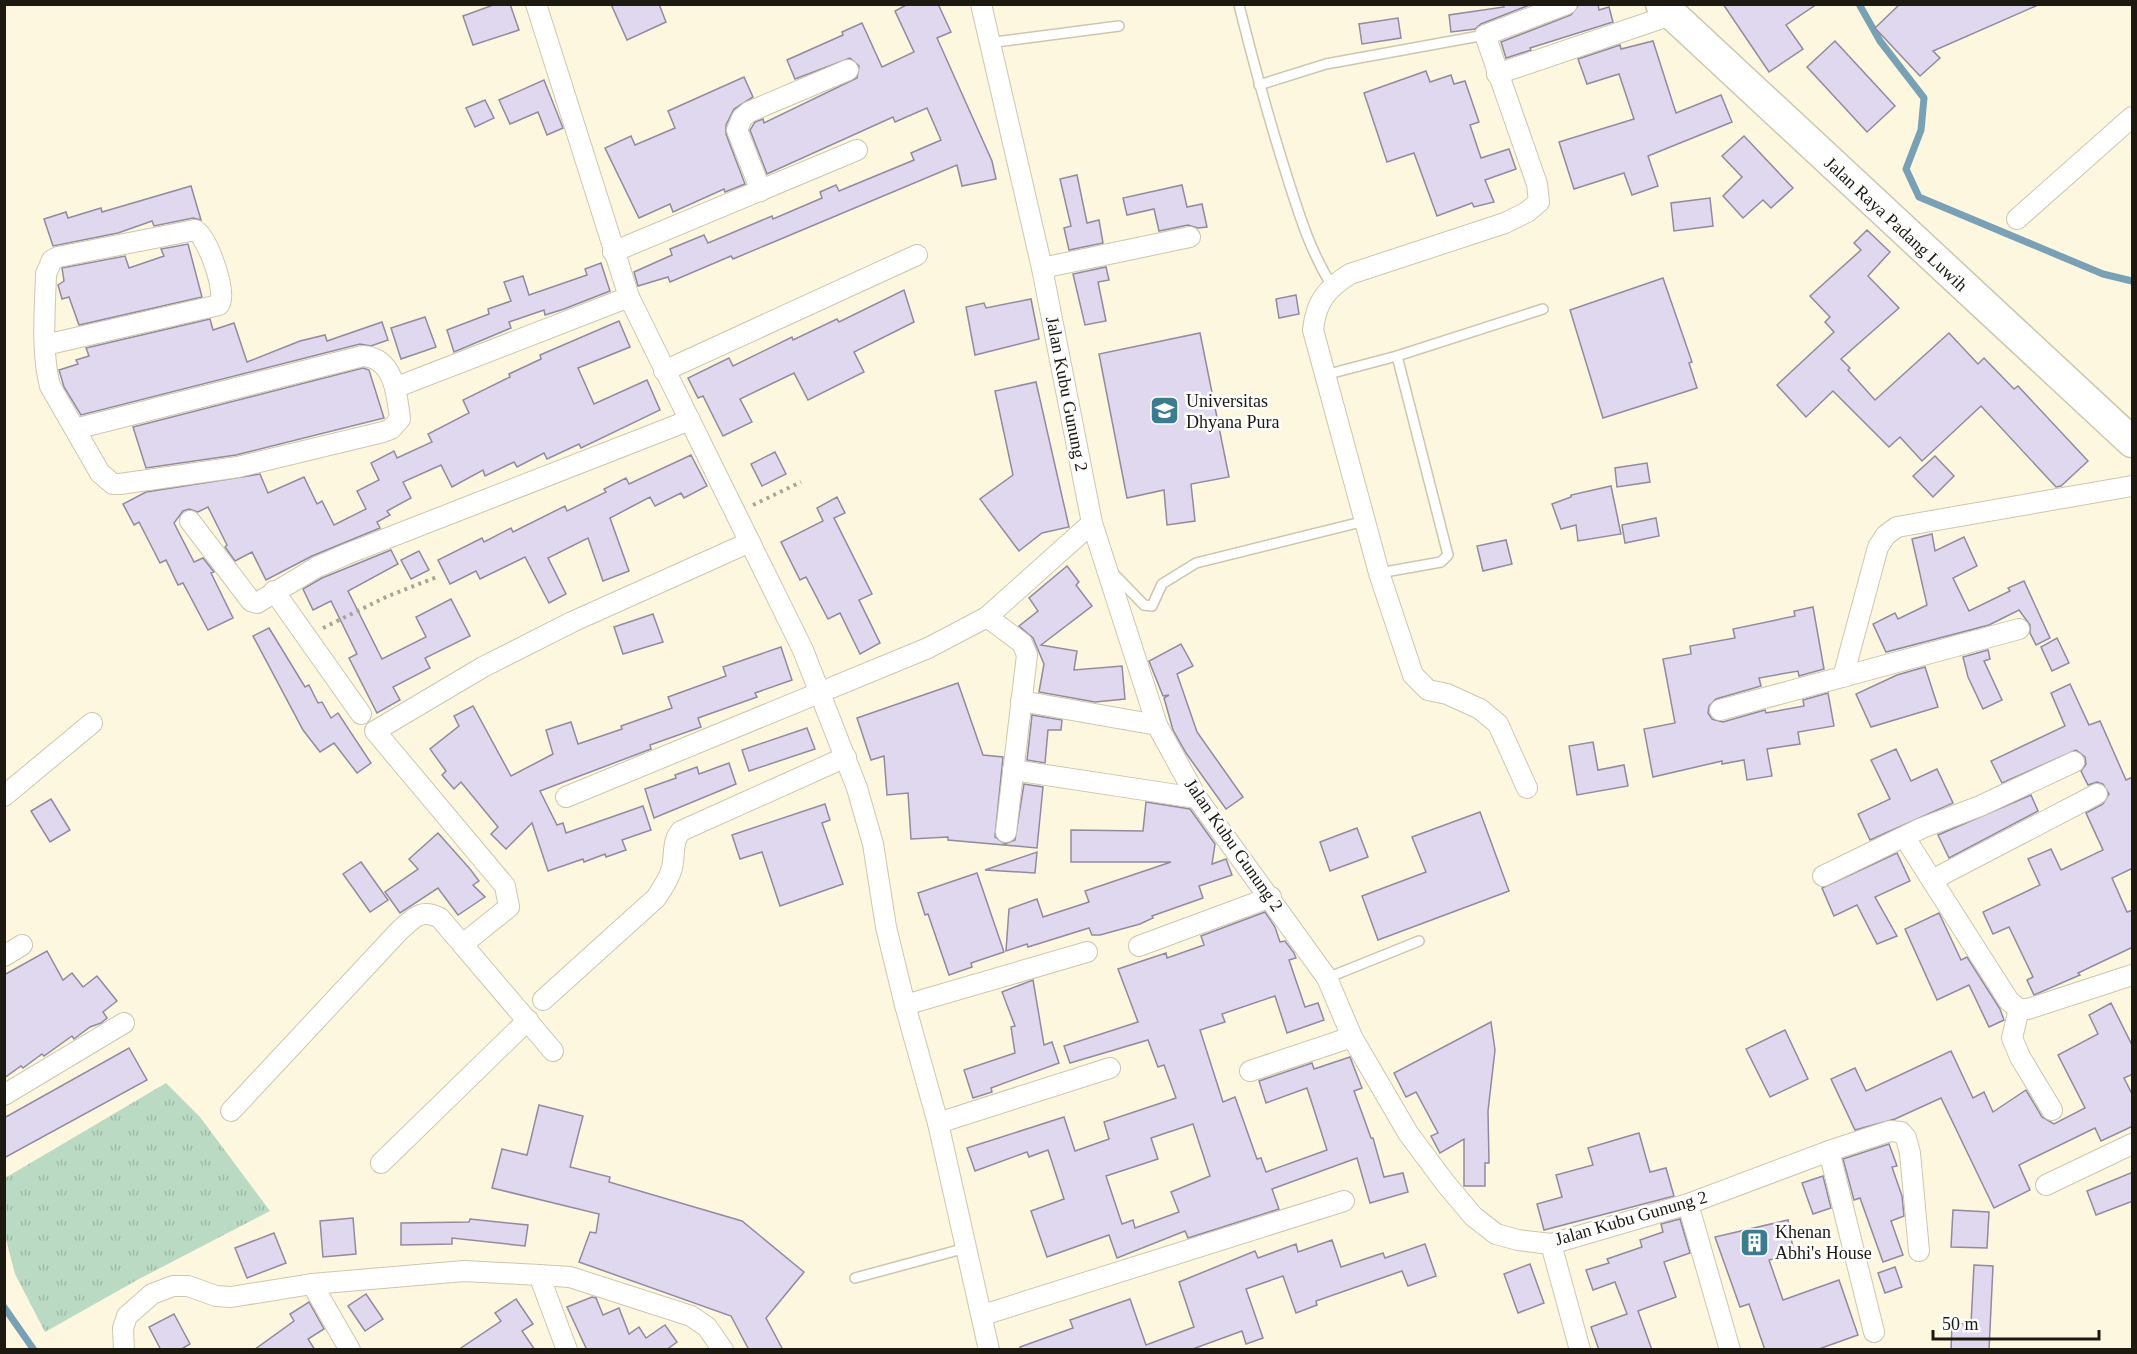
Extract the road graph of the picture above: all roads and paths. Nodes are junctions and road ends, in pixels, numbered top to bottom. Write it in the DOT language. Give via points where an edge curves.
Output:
graph roads {
  1 [pos="536,4"];
  2 [pos="981,4"];
  3 [pos="1567,4"];
  4 [pos="1239,5"];
  5 [pos="1666,10"];
  6 [pos="1119,26"];
  7 [pos="1485,35"];
  8 [pos="988,43"];
  9 [pos="848,70"];
  10 [pos="1497,74"];
  11 [pos="1259,85"];
  12 [pos="2133,117"];
  13 [pos="857,150"];
  14 [pos="761,191"];
  15 [pos="2017,219"];
  16 [pos="1190,237"];
  17 [pos="613,252"];
  18 [pos="917,255"];
  19 [pos="1042,268"];
  20 [pos="1332,286"];
  21 [pos="629,297"];
  22 [pos="1543,309"];
  23 [pos="45,345"];
  24 [pos="1397,356"];
  25 [pos="664,371"];
  26 [pos="1325,375"];
  27 [pos="397,387"];
  28 [pos="690,420"];
  29 [pos="75,429"];
  30 [pos="2133,442"];
  31 [pos="801,482"];
  32 [pos="2133,486"];
  33 [pos="735,514"];
  34 [pos="190,521"];
  35 [pos="1365,521"];
  36 [pos="1092,524"];
  37 [pos="750,542"];
  38 [pos="1104,566"];
  39 [pos="1379,573"];
  40 [pos="437,577"];
  41 [pos="274,591"];
  42 [pos="987,617"];
  43 [pos="2019,628"];
  44 [pos="306,637"];
  45 [pos="1843,677"];
  46 [pos="818,691"];
  47 [pos="1021,701"];
  48 [pos="1720,710"];
  49 [pos="361,714"];
  50 [pos="92,723"];
  51 [pos="1157,725"];
  52 [pos="846,757"];
  53 [pos="2074,762"];
  54 [pos="1013,770"];
  55 [pos="1527,788"];
  56 [pos="2097,794"];
  57 [pos="4,796"];
  58 [pos="566,797"];
  59 [pos="1197,798"];
  60 [pos="1006,832"];
  61 [pos="1905,838"];
  62 [pos="1823,876"];
  63 [pos="1932,880"];
  64 [pos="1271,897"];
  65 [pos="1419,941"];
  66 [pos="463,944"];
  67 [pos="22,945"];
  68 [pos="1139,946"];
  69 [pos="1087,952"];
  70 [pos="4,956"];
  71 [pos="2133,975"];
  72 [pos="1327,978"];
  73 [pos="543,1000"];
  74 [pos="904,1005"];
  75 [pos="2019,1009"];
  76 [pos="528,1020"];
  77 [pos="124,1023"];
  78 [pos="1352,1037"];
  79 [pos="553,1051"];
  80 [pos="1110,1068"];
  81 [pos="1250,1071"];
  82 [pos="4,1095"];
  83 [pos="2052,1110"];
  84 [pos="231,1111"];
  85 [pos="938,1123"];
  86 [pos="2133,1144"];
  87 [pos="1829,1150"];
  88 [pos="381,1163"];
  89 [pos="2046,1185"];
  90 [pos="1344,1201"];
  91 [pos="1688,1204"];
  92 [pos="1551,1244"];
  93 [pos="966,1248"];
  94 [pos="1919,1251"];
  95 [pos="539,1275"];
  96 [pos="855,1278"];
  97 [pos="312,1284"];
  98 [pos="983,1315"];
  99 [pos="1874,1332"];
  100 [pos="124,1350"];
  101 [pos="350,1350"];
  102 [pos="567,1350"];
  103 [pos="723,1350"];
  104 [pos="989,1350"];
  105 [pos="1580,1350"];
  106 [pos="1730,1350"];
  1 -- 17 [label="street"];
  2 -- 8 [label="street, Jalan Kubu Gunung 2"];
  3 -- 7 [label="street"];
  4 -- 11 [label="lane"];
  5 -- 10 [label="street"];
  5 -- 30 [label="main road, Jalan Raya Padang Luwih"];
  6 -- 8 [label="lane"];
  7 -- 10 [label="street"];
  7 -- 11 [label="lane" via="1326,64"];
  8 -- 19 [label="street, Jalan Kubu Gunung 2"];
  9 -- 14 [label="street" via="742,118 737,130"];
  10 -- 20 [label="street" via="1537,184 1539,202 1505,223 1350,274"];
  11 -- 20 [label="lane" via="1303,227 1315,259"];
  12 -- 15 [label="street"];
  13 -- 14 [label="street"];
  14 -- 17 [label="street"];
  16 -- 19 [label="street"];
  17 -- 21 [label="street"];
  18 -- 25 [label="street"];
  19 -- 36 [label="street, Jalan Kubu Gunung 2"];
  20 -- 26 [label="street" via="1318,306 1313,330"];
  21 -- 25 [label="street"];
  21 -- 27 [label="street"];
  22 -- 24 [label="lane"];
  23 -- 23 [label="street" via="219,305 223,293 200,232 184,231 52,260 46,274"];
  23 -- 29 [label="street" via="50,386"];
  24 -- 26 [label="lane"];
  24 -- 39 [label="lane" via="1448,555 1441,562"];
  25 -- 28 [label="street"];
  26 -- 35 [label="street"];
  27 -- 29 [label="street" via="384,365 375,357 363,356"];
  27 -- 29 [label="street" via="400,418 383,432 238,467 138,483 112,484 106,480"];
  28 -- 33 [label="street"];
  28 -- 41 [label="street" via="347,554"];
  31 -- 33 [label="path"];
  32 -- 45 [label="street" via="1897,528 1886,535 1878,547"];
  33 -- 37 [label="street"];
  34 -- 41 [label="street" via="251,601 257,603"];
  35 -- 38 [label="lane" via="1196,563 1162,584 1152,606 1144,605"];
  35 -- 39 [label="street"];
  36 -- 38 [label="street, Jalan Kubu Gunung 2"];
  36 -- 42 [label="street"];
  37 -- 46 [label="street"];
  37 -- 66 [label="street" via="562,627 483,667 375,731 505,886 509,907"];
  38 -- 51 [label="street, Jalan Kubu Gunung 2"];
  39 -- 55 [label="street" via="1413,675 1428,690 1480,709 1498,724"];
  40 -- 44 [label="path" via="388,596"];
  41 -- 44 [label="street"];
  42 -- 46 [label="street" via="928,648"];
  42 -- 47 [label="street" via="1026,648"];
  43 -- 45 [label="street"];
  44 -- 49 [label="street"];
  45 -- 48 [label="street"];
  46 -- 52 [label="street"];
  46 -- 58 [label="street"];
  47 -- 51 [label="street"];
  47 -- 54 [label="street"];
  50 -- 57 [label="street"];
  51 -- 59 [label="street, Jalan Kubu Gunung 2"];
  52 -- 73 [label="street" via="681,831 675,837 672,868 656,898"];
  52 -- 74 [label="street" via="873,844"];
  53 -- 61 [label="street"];
  54 -- 59 [label="street"];
  54 -- 60 [label="street"];
  56 -- 63 [label="street"];
  59 -- 64 [label="street, Jalan Kubu Gunung 2"];
  61 -- 62 [label="street"];
  61 -- 63 [label="street"];
  63 -- 75 [label="street" via="2009,1001"];
  64 -- 68 [label="street"];
  64 -- 72 [label="street, Jalan Kubu Gunung 2"];
  65 -- 72 [label="lane"];
  66 -- 76 [label="street"];
  66 -- 84 [label="street" via="440,918 419,913"];
  67 -- 70 [label="street"];
  69 -- 74 [label="street"];
  71 -- 75 [label="street"];
  72 -- 78 [label="street, Jalan Kubu Gunung 2"];
  74 -- 85 [label="street"];
  75 -- 83 [label="street" via="2012,1038"];
  76 -- 79 [label="street"];
  76 -- 88 [label="street"];
  77 -- 82 [label="street"];
  78 -- 81 [label="street"];
  78 -- 92 [label="street, Jalan Kubu Gunung 2" via="1408,1133 1473,1216 1496,1234"];
  80 -- 85 [label="street"];
  85 -- 93 [label="street"];
  86 -- 89 [label="street"];
  87 -- 91 [label="street, Jalan Kubu Gunung 2"];
  87 -- 94 [label="street, Jalan Kubu Gunung 2" via="1890,1131 1901,1132 1906,1138"];
  87 -- 99 [label="street"];
  90 -- 98 [label="street"];
  91 -- 92 [label="street, Jalan Kubu Gunung 2"];
  91 -- 106 [label="street"];
  92 -- 105 [label="street"];
  93 -- 96 [label="lane"];
  93 -- 98 [label="street"];
  95 -- 97 [label="street" via="464,1272"];
  95 -- 102 [label="street"];
  95 -- 103 [label="street" via="570,1277 691,1316 707,1327"];
  97 -- 100 [label="street" via="231,1297 173,1286 152,1294 127,1316"];
  97 -- 101 [label="street"];
  98 -- 104 [label="street"];
}
